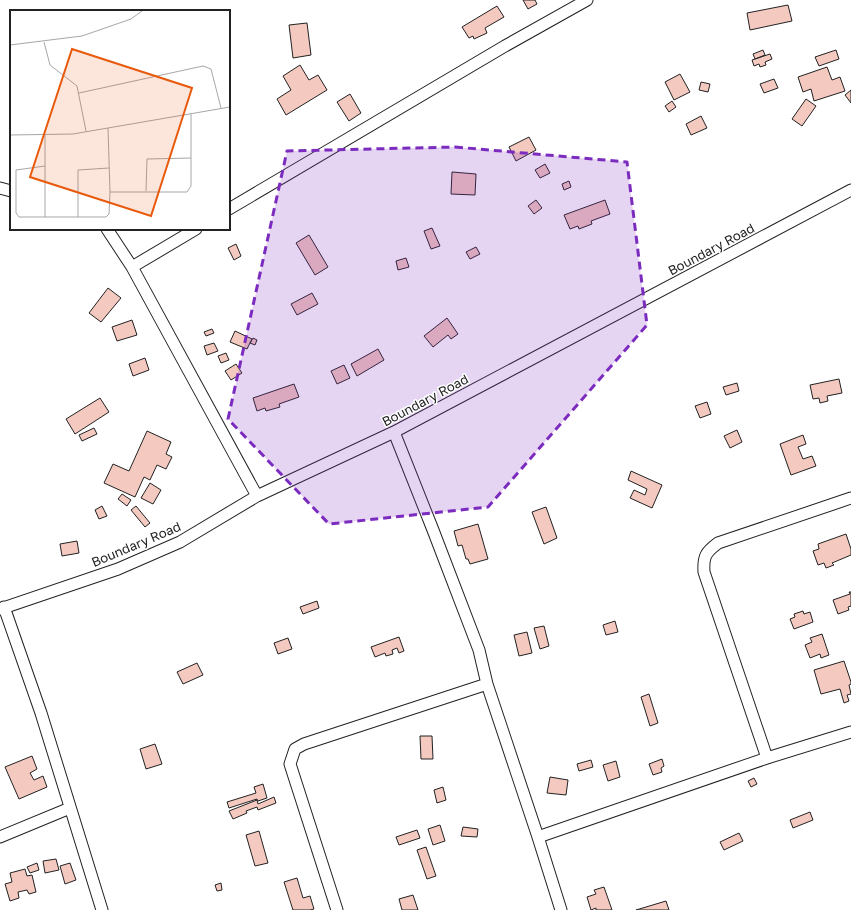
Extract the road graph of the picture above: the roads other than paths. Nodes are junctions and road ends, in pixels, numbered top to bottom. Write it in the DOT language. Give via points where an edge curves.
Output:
graph roads {
  1 [pos="587,0"];
  2 [pos="0,188"];
  3 [pos="851,190"];
  4 [pos="10,191"];
  5 [pos="230,208"];
  6 [pos="108,230"];
  7 [pos="194,230"];
  8 [pos="132,267"];
  9 [pos="394,432"];
  10 [pos="257,496"];
  11 [pos="851,498"];
  12 [pos="2,608"];
  13 [pos="487,684"];
  14 [pos="851,732"];
  15 [pos="767,758"];
  16 [pos="70,808"];
  17 [pos="0,837"];
  18 [pos="538,837"];
  19 [pos="102,910"];
  20 [pos="337,910"];
  21 [pos="561,910"];
  1 -- 5 [label="street"];
  2 -- 4 [label="street"];
  3 -- 9 [label="street, Boundary Road"];
  6 -- 8 [label="street"];
  7 -- 8 [label="street"];
  8 -- 10 [label="street"];
  9 -- 10 [label="street, Boundary Road"];
  9 -- 13 [label="street" via="479,650"];
  10 -- 12 [label="street, Boundary Road" via="180,542 118,569"];
  11 -- 15 [label="street" via="718,543 708,550 704,560 704,572"];
  12 -- 16 [label="street" via="41,713"];
  13 -- 18 [label="street"];
  13 -- 20 [label="street" via="295,749 290,764"];
  14 -- 15 [label="street"];
  15 -- 18 [label="street"];
  16 -- 17 [label="street"];
  16 -- 19 [label="street"];
  18 -- 21 [label="street"];
}
